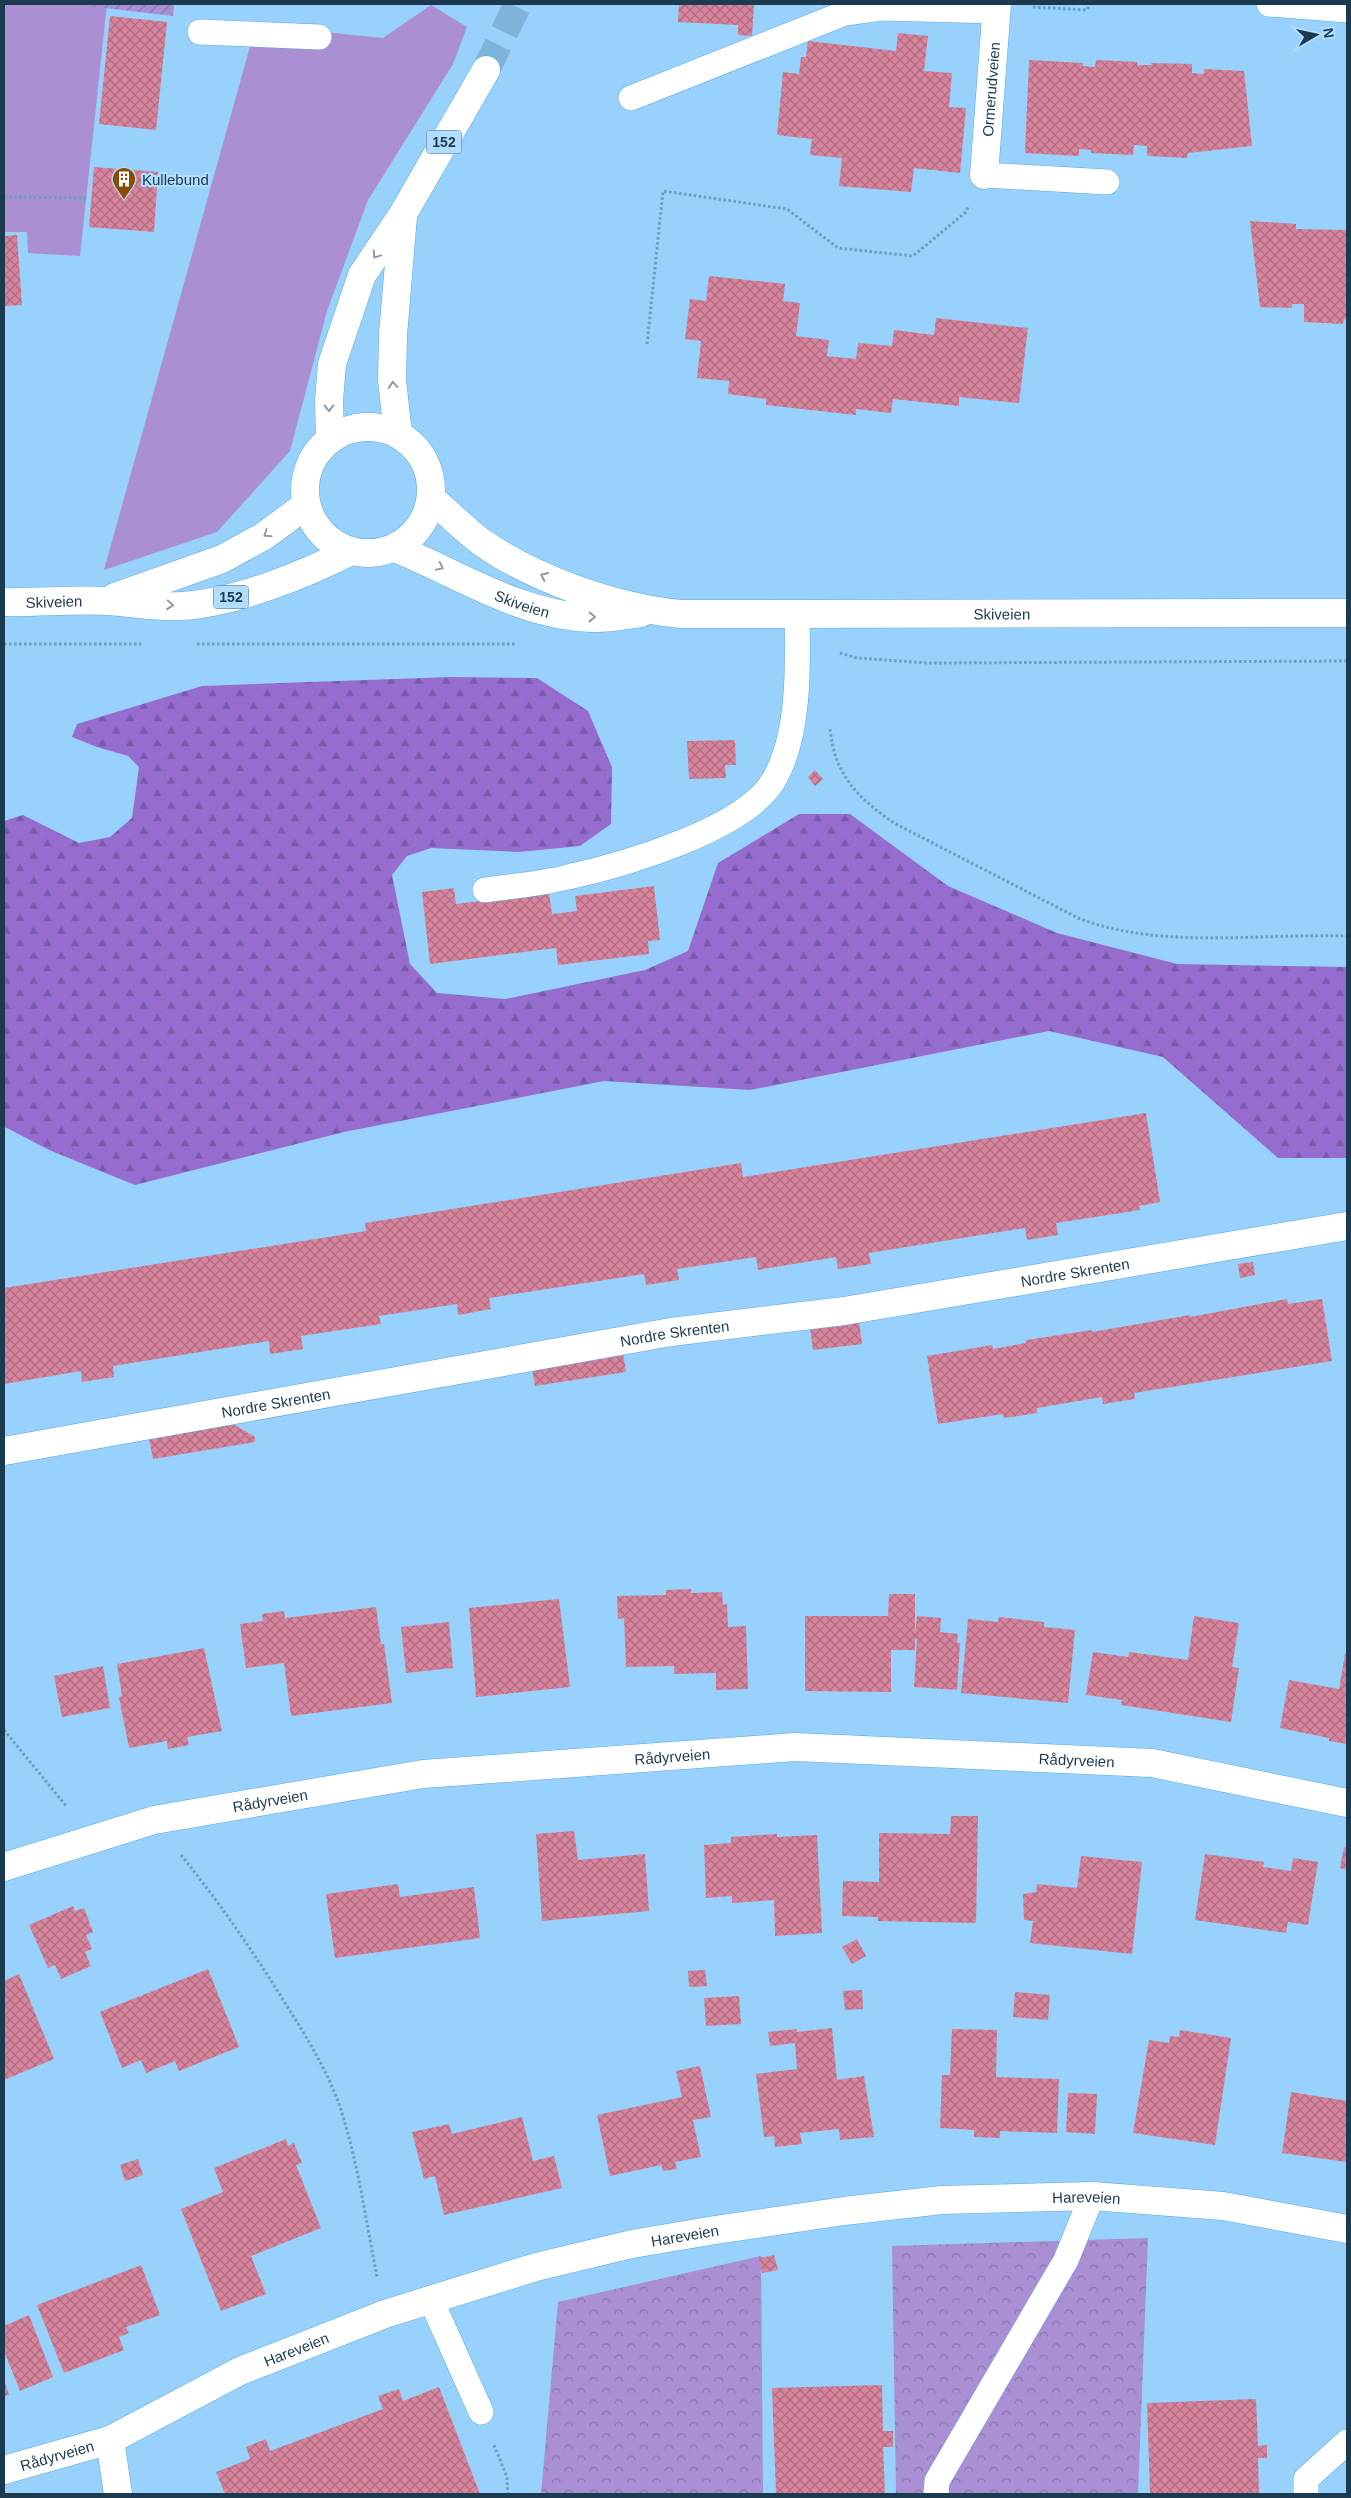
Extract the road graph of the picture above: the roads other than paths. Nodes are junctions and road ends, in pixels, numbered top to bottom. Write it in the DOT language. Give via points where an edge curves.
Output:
graph roads {
  1 [pos="1269,4"];
  2 [pos="997,7"];
  3 [pos="1347,10"];
  4 [pos="200,32"];
  5 [pos="319,37"];
  6 [pos="486,70"];
  7 [pos="631,98"];
  8 [pos="984,175"];
  9 [pos="1107,182"];
  10 [pos="403,214"];
  11 [pos="398,434"];
  12 [pos="330,439"];
  13 [pos="431,498"];
  14 [pos="306,506"];
  15 [pos="395,548"];
  16 [pos="351,552"];
  17 [pos="104,601"];
  18 [pos="4,602"];
  19 [pos="658,612"];
  20 [pos="1347,613"];
  21 [pos="809,614"];
  22 [pos="485,890"];
  23 [pos="1347,1226"];
  24 [pos="4,1451"];
  25 [pos="1347,1803"];
  26 [pos="4,1867"];
  27 [pos="1092,2196"];
  28 [pos="1347,2229"];
  29 [pos="431,2300"];
  30 [pos="481,2412"];
  31 [pos="110,2440"];
  32 [pos="1347,2442"];
  33 [pos="4,2470"];
  34 [pos="118,2494"];
  35 [pos="936,2494"];
  36 [pos="1306,2494"];
  1 -- 3 [label="lane"];
  2 -- 7 [label="lane" via="881,8 845,13"];
  2 -- 8 [label="street, Ormerudveien"];
  4 -- 5 [label="lane"];
  6 -- 10 [label="street, 152"];
  8 -- 9 [label="lane"];
  11 -- 10 [label="street, 152, one-way" via="392,362"];
  10 -- 12 [label="street, 152, one-way" via="362,275 332,364"];
  11 -- 12 [label="street, 152" via="365,427"];
  11 -- 13 [label="street, 152" via="411,443 427,466"];
  12 -- 14 [label="street, 152" via="311,462 306,477"];
  13 -- 15 [label="street, 152" via="420,527"];
  19 -- 13 [label="street, Skiveien, one-way" via="600,597 545,577 481,541"];
  14 -- 16 [label="street, 152" via="322,533"];
  14 -- 17 [label="street, Skiveien / 152, one-way" via="264,536 222,559"];
  15 -- 16 [label="street, 152" via="365,554"];
  15 -- 19 [label="street, Skiveien, one-way" via="539,611 592,618"];
  17 -- 16 [label="street, Skiveien / 152, one-way" via="182,606 238,595"];
  17 -- 18 [label="street, Skiveien / 152"];
  19 -- 21 [label="street, Skiveien"];
  20 -- 21 [label="street, Skiveien"];
  21 -- 22 [label="lane" via="782,763 762,796 746,810 701,834 656,851 569,877"];
  23 -- 24 [label="street, Nordre Skrenten" via="844,1311 679,1331"];
  25 -- 26 [label="street, Rådyrveien" via="1152,1763 796,1747 423,1774 154,1820"];
  27 -- 28 [label="street, Hareveien" via="1223,2206"];
  27 -- 29 [label="street, Hareveien" via="942,2200 715,2230 632,2244 536,2267"];
  27 -- 35 [label="lane" via="1066,2260 936,2482"];
  29 -- 30 [label="lane"];
  29 -- 31 [label="street, Hareveien" via="385,2314 240,2371"];
  31 -- 33 [label="street, Rådyrveien"];
  31 -- 34 [label="street"];
  32 -- 36 [label="lane" via="1306,2479"];
}
